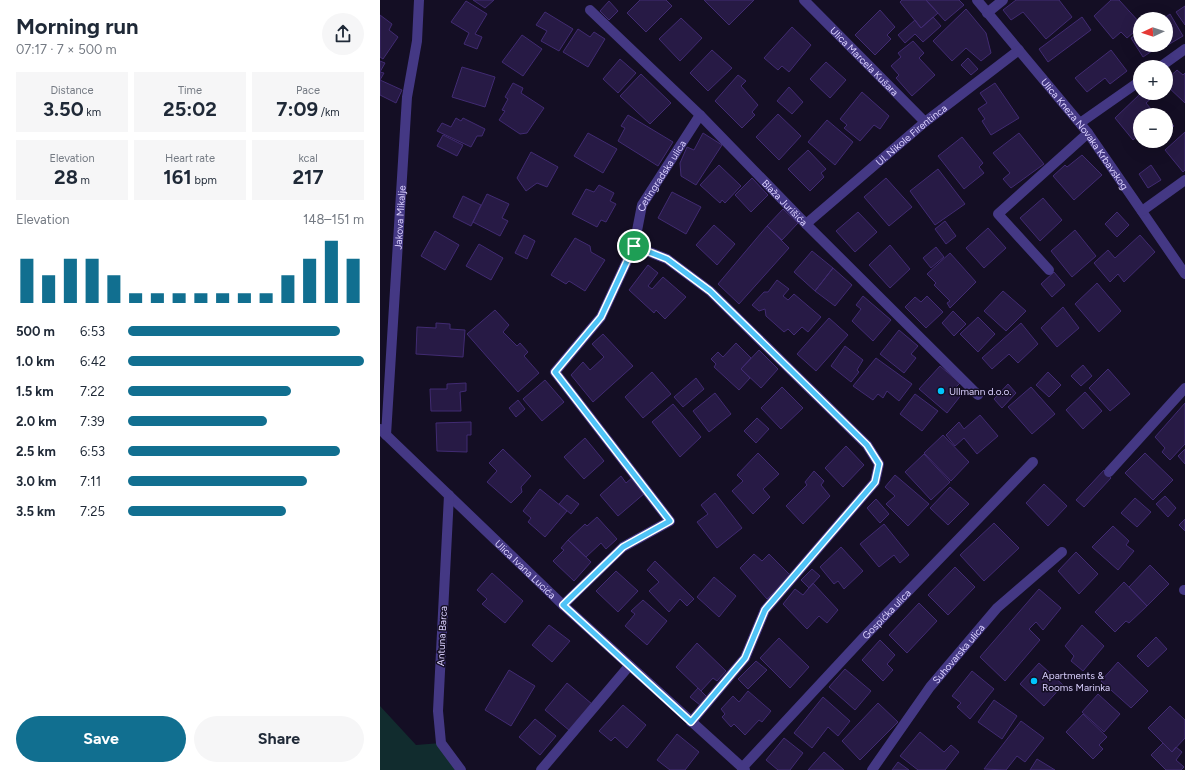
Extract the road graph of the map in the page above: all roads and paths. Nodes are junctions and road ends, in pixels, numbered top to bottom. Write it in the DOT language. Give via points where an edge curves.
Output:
graph roads {
  1 [pos="419,0"];
  2 [pos="804,0"];
  3 [pos="977,0"];
  4 [pos="1003,0"];
  5 [pos="590,10"];
  6 [pos="987,13"];
  7 [pos="1185,49"];
  8 [pos="1018,50"];
  9 [pos="1170,60"];
  10 [pos="1133,86"];
  11 [pos="700,114"];
  12 [pos="925,122"];
  13 [pos="1080,123"];
  14 [pos="1088,133"];
  15 [pos="1185,180"];
  16 [pos="1142,211"];
  17 [pos="806,224"];
  18 [pos="634,246"];
  19 [pos="1049,270"];
  20 [pos="1185,274"];
  21 [pos="1185,388"];
  22 [pos="978,395"];
  23 [pos="383,432"];
  24 [pos="1033,462"];
  25 [pos="1109,472"];
  26 [pos="449,495"];
  27 [pos="1062,552"];
  28 [pos="563,605"];
  29 [pos="629,666"];
  30 [pos="691,722"];
  31 [pos="743,769"];
  32 [pos="461,770"];
  33 [pos="541,770"];
  34 [pos="872,770"];
  1 -- 23 [label="street, Jakova Mikalje" via="417,41 407,98"];
  2 -- 12 [label="street, Ulica Marcela Kušara"];
  3 -- 6 [label="street, Ulica Kneza Novaka Krbavskog"];
  4 -- 6 [label="street"];
  5 -- 11 [label="street, Blaža Jurišića"];
  6 -- 8 [label="street, Ulica Kneza Novaka Krbavskog"];
  7 -- 9 [label="street"];
  8 -- 12 [label="street, Ul. Nikole Firentinca"];
  8 -- 13 [label="street, Ulica Kneza Novaka Krbavskog"];
  10 -- 13 [label="street"];
  11 -- 17 [label="street, Blaža Jurišića"];
  11 -- 18 [label="street, Cetingradska ulica" via="642,206"];
  12 -- 17 [label="street, Ul. Nikole Firentinca"];
  13 -- 14 [label="street, Ulica Kneza Novaka Krbavskog"];
  14 -- 16 [label="street, Ulica Kneza Novaka Krbavskog"];
  14 -- 19 [label="street" via="998,214"];
  15 -- 16 [label="street"];
  16 -- 20 [label="street, Ulica Kneza Novaka Krbavskog"];
  17 -- 22 [label="street, Blaža Jurišića"];
  18 -- 28 [label="street, Cetingradska ulica" via="601,317 555,372 670,521 623,547"];
  18 -- 30 [label="street" via="667,259 710,291 867,445 879,464 875,482 765,610 745,658"];
  21 -- 25 [label="street"];
  23 -- 26 [label="street, Ulica Ivana Lucića"];
  24 -- 31 [label="street, Gospićka ulica" via="863,638"];
  26 -- 28 [label="street, Ulica Ivana Lucića"];
  26 -- 32 [label="street, Antuna Barca" via="438,711 441,743"];
  27 -- 34 [label="street, Suhovarska ulica" via="996,608 930,687"];
  28 -- 29 [label="street, Ulica Ivana Lucića"];
  29 -- 30 [label="street, Ulica Ivana Lucića"];
  29 -- 33 [label="street"];
  30 -- 31 [label="street, Ulica Ivana Lucića"];
}
